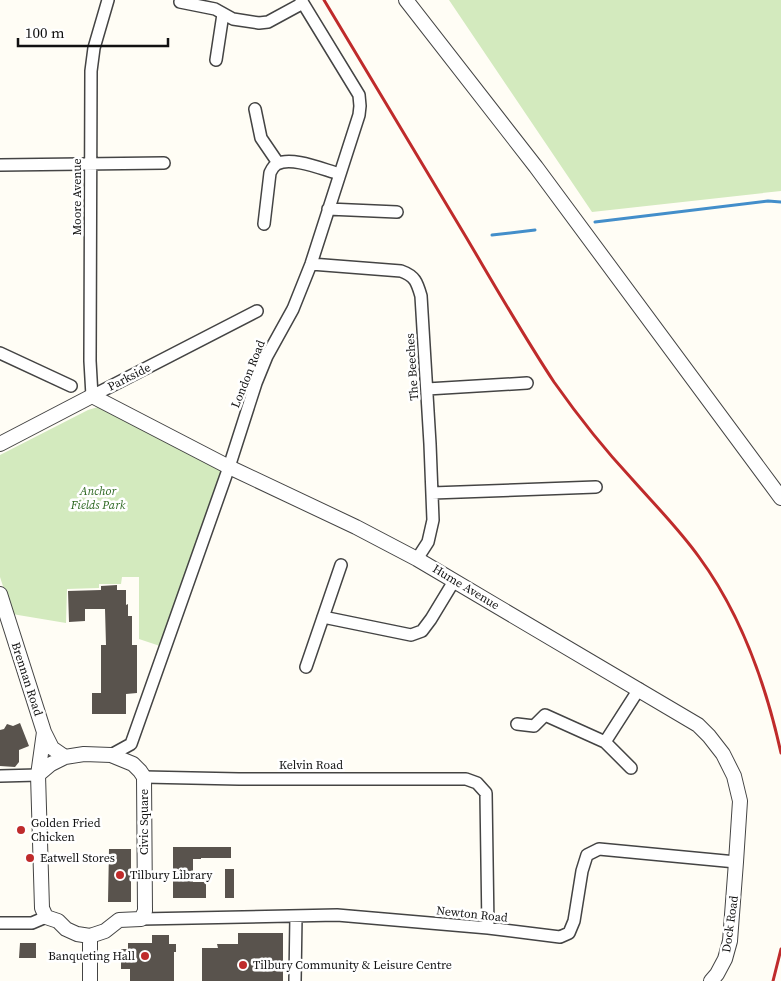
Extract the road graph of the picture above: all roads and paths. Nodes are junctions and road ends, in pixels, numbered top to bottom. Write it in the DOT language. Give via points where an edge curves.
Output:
graph roads {
  1 [pos="108,0"];
  2 [pos="406,0"];
  3 [pos="302,1"];
  4 [pos="180,2"];
  5 [pos="223,14"];
  6 [pos="216,60"];
  7 [pos="255,109"];
  8 [pos="164,163"];
  9 [pos="278,163"];
  10 [pos="0,164"];
  11 [pos="91,165"];
  12 [pos="340,174"];
  13 [pos="328,209"];
  14 [pos="398,212"];
  15 [pos="264,224"];
  16 [pos="311,264"];
  17 [pos="257,311"];
  18 [pos="0,353"];
  19 [pos="527,383"];
  20 [pos="71,386"];
  21 [pos="427,389"];
  22 [pos="92,396"];
  23 [pos="0,444"];
  24 [pos="229,467"];
  25 [pos="596,487"];
  26 [pos="432,493"];
  27 [pos="781,498"];
  28 [pos="417,559"];
  29 [pos="341,565"];
  30 [pos="454,581"];
  31 [pos="0,594"];
  32 [pos="323,617"];
  33 [pos="306,667"];
  34 [pos="639,689"];
  35 [pos="517,724"];
  36 [pos="44,732"];
  37 [pos="605,742"];
  38 [pos="131,744"];
  39 [pos="111,755"];
  40 [pos="65,757"];
  41 [pos="631,768"];
  42 [pos="140,773"];
  43 [pos="38,775"];
  44 [pos="0,776"];
  45 [pos="736,862"];
  46 [pos="296,916"];
  47 [pos="46,917"];
  48 [pos="141,919"];
  49 [pos="0,923"];
  50 [pos="488,928"];
  51 [pos="90,936"];
  52 [pos="90,981"];
  53 [pos="295,981"];
  54 [pos="712,981"];
  1 -- 11 [label="street, Moore Avenue" via="91,71"];
  2 -- 27 [label="street" via="536,167"];
  3 -- 5 [label="street, London Road" via="268,22 233,19"];
  3 -- 12 [label="street, London Road" via="358,95 359,115"];
  4 -- 5 [label="street, London Road" via="215,9"];
  5 -- 6 [label="street"];
  7 -- 9 [label="street" via="261,138"];
  8 -- 11 [label="street"];
  9 -- 12 [label="street" via="296,161"];
  9 -- 15 [label="street" via="270,173"];
  10 -- 11 [label="street"];
  11 -- 22 [label="street, Moore Avenue"];
  12 -- 13 [label="street, London Road"];
  13 -- 14 [label="street"];
  13 -- 16 [label="street, London Road"];
  16 -- 21 [label="street, The Beeches" via="400,271 415,280 421,296"];
  16 -- 24 [label="street, London Road" via="293,309 267,356"];
  17 -- 22 [label="street, Parkside"];
  18 -- 20 [label="street"];
  19 -- 21 [label="street"];
  21 -- 26 [label="street, The Beeches"];
  22 -- 23 [label="street, Parkside"];
  22 -- 24 [label="street, Hume Avenue"];
  24 -- 28 [label="street, Hume Avenue"];
  24 -- 38 [label="street, London Road"];
  25 -- 26 [label="street"];
  26 -- 28 [label="street, The Beeches" via="433,520 428,542"];
  28 -- 30 [label="street, Hume Avenue"];
  29 -- 32 [label="street"];
  30 -- 32 [label="street" via="432,619 422,631 411,635"];
  30 -- 34 [label="street, Hume Avenue"];
  31 -- 36 [label="street, Brennan Road"];
  32 -- 33 [label="street"];
  34 -- 37 [label="street"];
  34 -- 45 [label="street, Hume Avenue" via="698,725 723,754 734,776 740,802"];
  35 -- 37 [label="street" via="534,726 545,715"];
  36 -- 40 [label="street, Brennan Road" via="52,748"];
  36 -- 43 [label="street"];
  37 -- 41 [label="street"];
  38 -- 39 [label="street"];
  38 -- 42 [label="street"];
  39 -- 40 [label="street"];
  39 -- 42 [label="street" via="133,764"];
  40 -- 43 [label="street"];
  42 -- 48 [label="street, Civic Square" via="145,911"];
  42 -- 50 [label="street, Kelvin Road" via="239,779 466,778 477,783 486,793"];
  43 -- 44 [label="street"];
  43 -- 47 [label="street" via="42,908"];
  45 -- 50 [label="street, Newton Road" via="599,849 587,855 569,933 560,937"];
  45 -- 54 [label="street, Dock Road" via="730,941 725,959"];
  46 -- 48 [label="street, Newton Road"];
  46 -- 50 [label="street, Newton Road" via="337,915"];
  46 -- 53 [label="street"];
  47 -- 49 [label="street" via="32,923"];
  47 -- 51 [label="street" via="77,934"];
  48 -- 51 [label="street" via="120,920 105,931"];
  51 -- 52 [label="street"];
}
